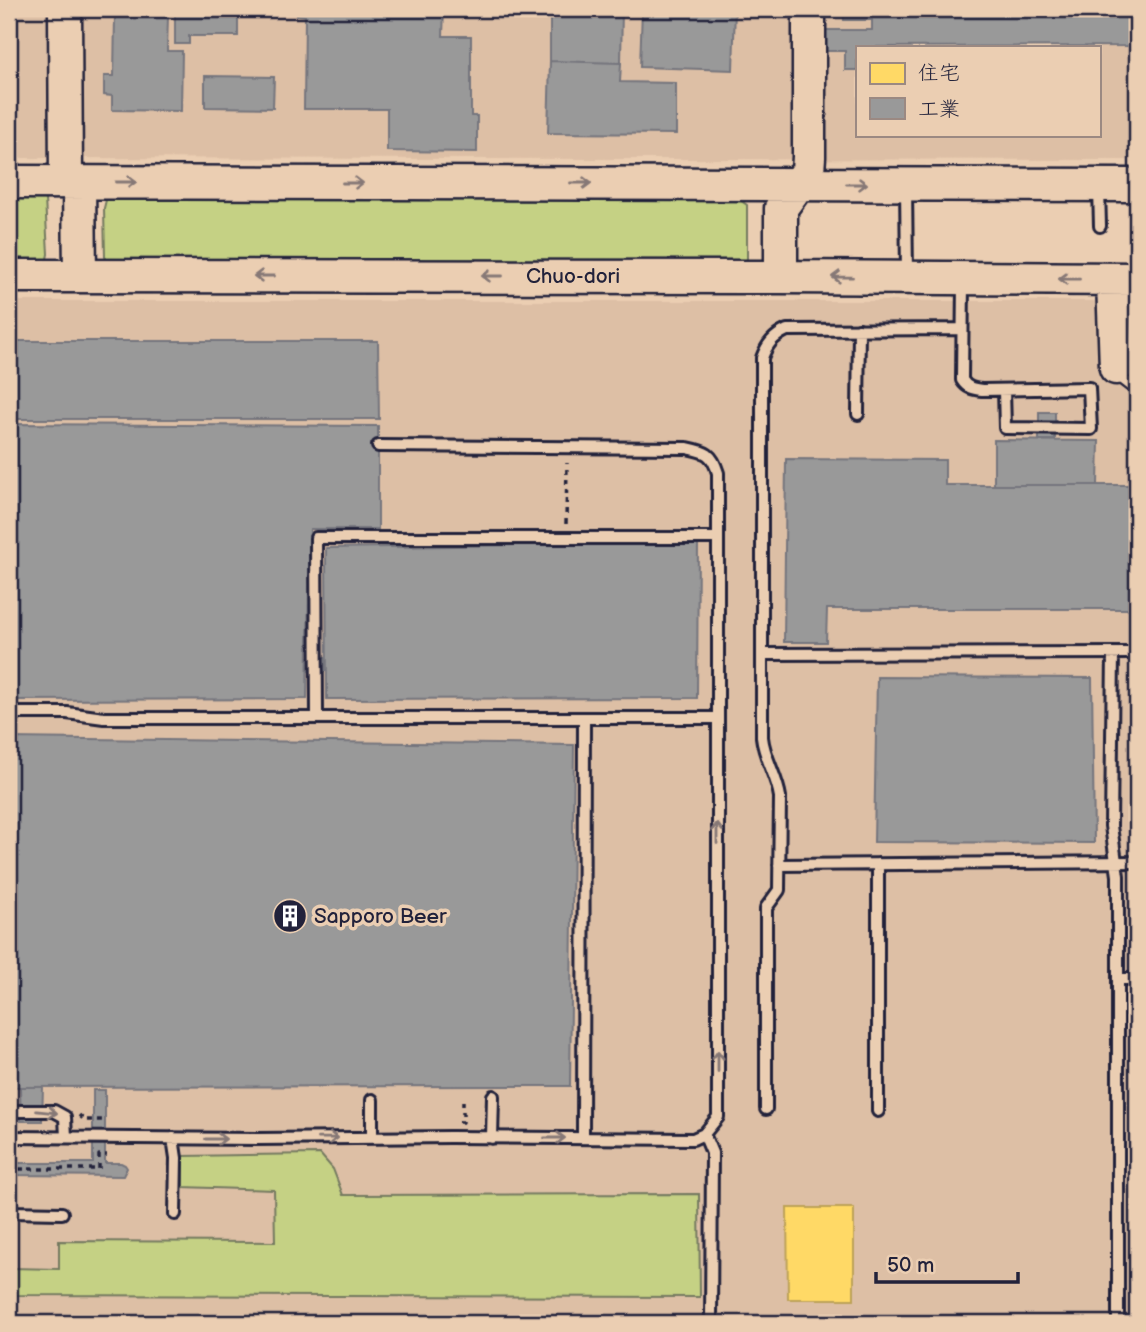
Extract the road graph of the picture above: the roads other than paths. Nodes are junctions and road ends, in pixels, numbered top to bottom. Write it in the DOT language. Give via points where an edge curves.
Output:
graph roads {
  1 [pos="65,9"];
  2 [pos="809,9"];
  3 [pos="9,182"];
  4 [pos="72,182"];
  5 [pos="800,183"];
  6 [pos="906,184"];
  7 [pos="1099,185"];
  8 [pos="1137,185"];
  9 [pos="1100,226"];
  10 [pos="9,276"];
  11 [pos="80,276"];
  12 [pos="780,277"];
  13 [pos="907,278"];
  14 [pos="963,278"];
  15 [pos="1125,280"];
  16 [pos="859,329"];
  17 [pos="962,329"];
  18 [pos="1127,379"];
  19 [pos="1004,390"];
  20 [pos="858,414"];
  21 [pos="378,446"];
  22 [pos="718,538"];
  23 [pos="1114,653"];
  24 [pos="1137,653"];
  25 [pos="763,654"];
  26 [pos="9,713"];
  27 [pos="317,717"];
  28 [pos="584,718"];
  29 [pos="718,718"];
  30 [pos="1117,862"];
  31 [pos="1137,862"];
  32 [pos="878,864"];
  33 [pos="779,865"];
  34 [pos="1118,979"];
  35 [pos="1137,979"];
  36 [pos="493,1096"];
  37 [pos="372,1100"];
  38 [pos="766,1109"];
  39 [pos="9,1111"];
  40 [pos="878,1111"];
  41 [pos="704,1134"];
  42 [pos="9,1137"];
  43 [pos="66,1137"];
  44 [pos="173,1138"];
  45 [pos="372,1138"];
  46 [pos="492,1138"];
  47 [pos="583,1138"];
  48 [pos="9,1212"];
  49 [pos="62,1213"];
  50 [pos="175,1214"];
  51 [pos="711,1323"];
  52 [pos="1118,1323"];
  1 -- 4 [label="street"];
  2 -- 5 [label="street" via="809,157 808,171"];
  3 -- 4 [label="street"];
  4 -- 5 [label="street, one-way"];
  4 -- 11 [label="street"];
  5 -- 6 [label="street, one-way"];
  5 -- 12 [label="street" via="780,208"];
  6 -- 7 [label="street"];
  6 -- 13 [label="lane"];
  7 -- 8 [label="street"];
  7 -- 9 [label="lane"];
  10 -- 11 [label="street, Chuo-dori"];
  12 -- 11 [label="street, Chuo-dori, one-way"];
  13 -- 12 [label="street, Chuo-dori, one-way"];
  13 -- 14 [label="street, Chuo-dori"];
  15 -- 14 [label="street, Chuo-dori, one-way"];
  14 -- 17 [label="lane"];
  15 -- 18 [label="street"];
  16 -- 17 [label="lane"];
  16 -- 20 [label="lane"];
  16 -- 25 [label="lane" via="787,330 766,345 762,358"];
  17 -- 19 [label="lane" via="965,385"];
  19 -- 19 [label="lane" via="1089,388 1091,429 1005,428"];
  21 -- 22 [label="lane" via="705,452 718,473"];
  22 -- 27 [label="lane" via="316,538"];
  22 -- 29 [label="lane"];
  23 -- 24 [label="lane"];
  23 -- 25 [label="lane"];
  23 -- 30 [label="lane" via="1111,826"];
  25 -- 33 [label="lane" via="762,737 780,797"];
  26 -- 27 [label="lane" via="104,718"];
  27 -- 28 [label="lane"];
  28 -- 29 [label="lane"];
  28 -- 47 [label="lane"];
  41 -- 29 [label="lane, one-way" via="718,1117"];
  30 -- 31 [label="lane"];
  30 -- 32 [label="lane"];
  30 -- 34 [label="lane"];
  32 -- 33 [label="lane"];
  32 -- 40 [label="lane"];
  33 -- 38 [label="lane" via="779,890 766,908"];
  34 -- 35 [label="lane"];
  34 -- 52 [label="lane"];
  36 -- 46 [label="lane"];
  37 -- 45 [label="lane"];
  39 -- 43 [label="lane, one-way" via="54,1111 65,1117"];
  41 -- 47 [label="lane" via="693,1139"];
  41 -- 51 [label="lane" via="712,1153"];
  42 -- 43 [label="lane"];
  43 -- 44 [label="lane"];
  44 -- 45 [label="lane, one-way"];
  44 -- 50 [label="lane"];
  45 -- 46 [label="lane"];
  46 -- 47 [label="lane, one-way"];
  48 -- 49 [label="lane"];
}
